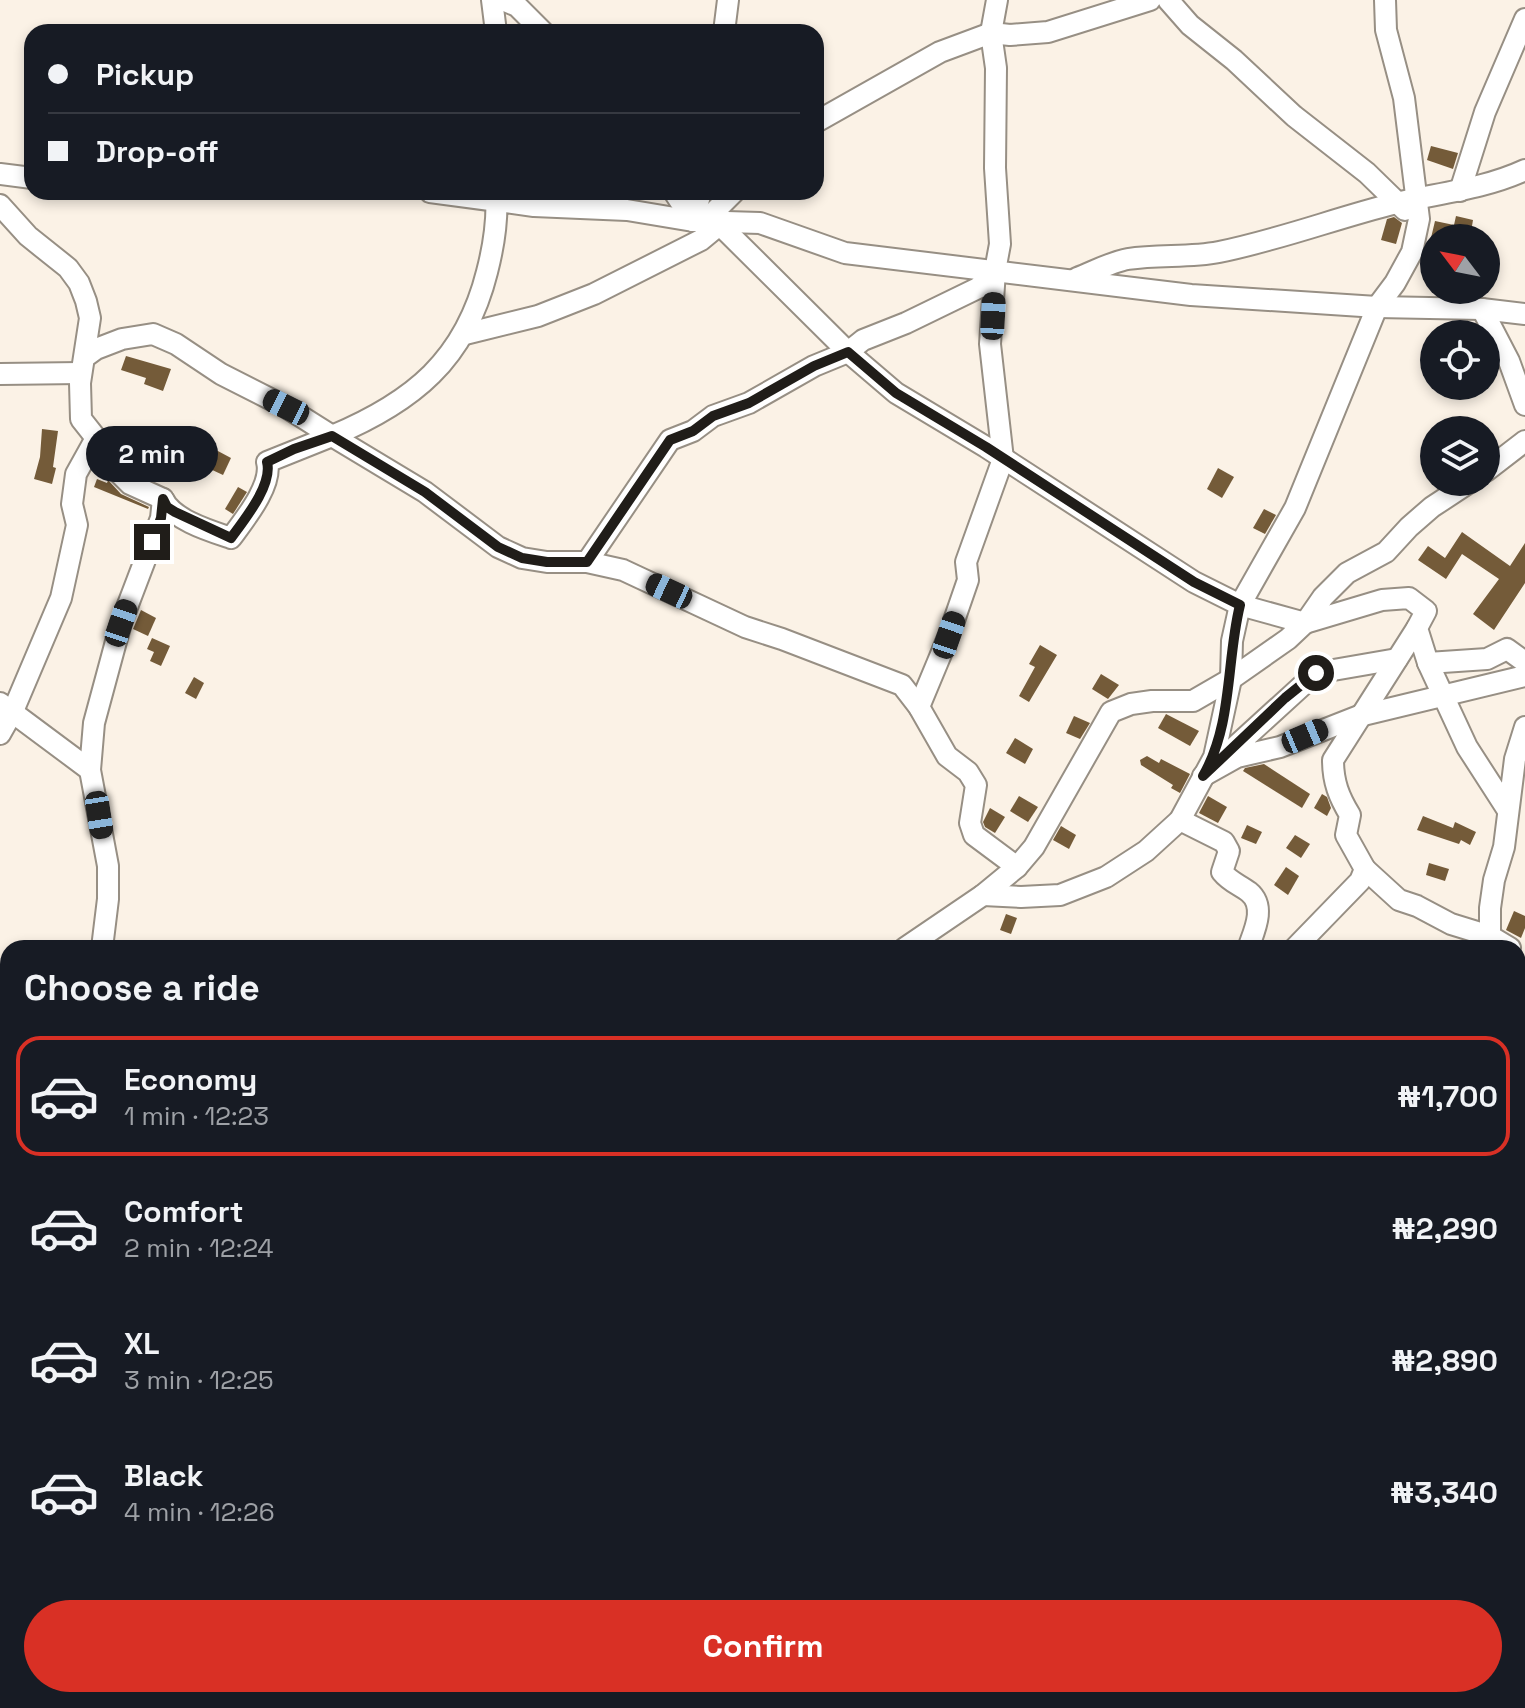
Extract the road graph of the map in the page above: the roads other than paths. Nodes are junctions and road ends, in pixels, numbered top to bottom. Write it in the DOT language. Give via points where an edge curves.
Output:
graph roads {
  1 [pos="492,0"];
  2 [pos="503,0"];
  3 [pos="728,0"];
  4 [pos="997,0"];
  5 [pos="1150,0"];
  6 [pos="1168,0"];
  7 [pos="1385,0"];
  8 [pos="1525,19"];
  9 [pos="495,24"];
  10 [pos="535,24"];
  11 [pos="725,24"];
  12 [pos="991,33"];
  13 [pos="824,117"];
  14 [pos="1525,170"];
  15 [pos="0,174"];
  16 [pos="24,177"];
  17 [pos="1460,191"];
  18 [pos="496,200"];
  19 [pos="520,200"];
  20 [pos="679,200"];
  21 [pos="699,200"];
  22 [pos="726,200"];
  23 [pos="1408,202"];
  24 [pos="0,205"];
  25 [pos="693,221"];
  26 [pos="719,223"];
  27 [pos="995,271"];
  28 [pos="1072,280"];
  29 [pos="1377,307"];
  30 [pos="1482,309"];
  31 [pos="1525,314"];
  32 [pos="465,334"];
  33 [pos="848,352"];
  34 [pos="83,365"];
  35 [pos="0,374"];
  36 [pos="1525,405"];
  37 [pos="332,436"];
  38 [pos="1525,441"];
  39 [pos="99,446"];
  40 [pos="1003,459"];
  41 [pos="1500,460"];
  42 [pos="1449,496"];
  43 [pos="163,499"];
  44 [pos="587,562"];
  45 [pos="1240,605"];
  46 [pos="1305,623"];
  47 [pos="1417,628"];
  48 [pos="1525,638"];
  49 [pos="1507,649"];
  50 [pos="1397,659"];
  51 [pos="1525,662"];
  52 [pos="1428,663"];
  53 [pos="1525,676"];
  54 [pos="1231,679"];
  55 [pos="1444,696"];
  56 [pos="6,707"];
  57 [pos="919,707"];
  58 [pos="1359,716"];
  59 [pos="1525,727"];
  60 [pos="0,734"];
  61 [pos="90,770"];
  62 [pos="1203,776"];
  63 [pos="1507,809"];
  64 [pos="1180,820"];
  65 [pos="1017,867"];
  66 [pos="1365,869"];
  67 [pos="983,895"];
  68 [pos="1490,936"];
  69 [pos="103,940"];
  70 [pos="917,940"];
  71 [pos="1251,940"];
  72 [pos="1303,940"];
  73 [pos="1497,940"];
  1 -- 9 [label="street"];
  2 -- 10 [label="street"];
  3 -- 11 [label="street"];
  4 -- 12 [label="street"];
  5 -- 12 [label="street" via="1048,32"];
  6 -- 23 [label="street" via="1265,91"];
  7 -- 23 [label="street" via="1386,30 1404,98"];
  8 -- 17 [label="street" via="1485,112"];
  12 -- 13 [label="street" via="940,52"];
  12 -- 27 [label="street" via="1000,244"];
  14 -- 17 [label="street"];
  15 -- 16 [label="street"];
  17 -- 23 [label="street"];
  18 -- 32 [label="street" via="489,267"];
  19 -- 25 [label="street"];
  20 -- 25 [label="street"];
  21 -- 25 [label="street"];
  22 -- 25 [label="street"];
  23 -- 28 [label="street" via="1218,253 1125,259"];
  23 -- 29 [label="street" via="1418,225 1412,252"];
  24 -- 34 [label="street" via="79,283 90,318"];
  25 -- 26 [label="street"];
  26 -- 27 [label="street" via="760,223 845,253"];
  26 -- 32 [label="street" via="701,240 594,294 538,316"];
  26 -- 33 [label="street"];
  27 -- 28 [label="street"];
  27 -- 33 [label="street" via="978,288 863,340"];
  27 -- 40 [label="street" via="990,344"];
  28 -- 29 [label="street" via="1191,295"];
  29 -- 30 [label="street"];
  29 -- 45 [label="street" via="1295,508"];
  30 -- 31 [label="street"];
  30 -- 36 [label="street"];
  32 -- 37 [label="street" via="411,392 373,418"];
  33 -- 40 [label="street" via="896,393"];
  33 -- 44 [label="street" via="670,440"];
  34 -- 35 [label="street"];
  34 -- 37 [label="street" via="96,349 153,334"];
  34 -- 39 [label="street" via="81,419"];
  37 -- 43 [label="street" via="267,462 262,489 231,538 175,512"];
  37 -- 44 [label="street" via="425,492 498,547 522,558"];
  38 -- 41 [label="street"];
  39 -- 43 [label="street" via="130,484"];
  39 -- 56 [label="street" via="76,474 72,504 77,525 61,598"];
  40 -- 45 [label="street" via="1194,582"];
  40 -- 57 [label="street" via="966,562 968,580"];
  42 -- 46 [label="street" via="1386,552 1347,573"];
  43 -- 61 [label="street" via="94,723"];
  44 -- 57 [label="street" via="623,570 745,627 890,679 902,685"];
  45 -- 46 [label="street"];
  45 -- 54 [label="street"];
  46 -- 47 [label="street" via="1382,600 1409,598 1426,611"];
  46 -- 54 [label="street"];
  47 -- 50 [label="street"];
  47 -- 52 [label="street"];
  48 -- 49 [label="street"];
  49 -- 51 [label="street"];
  49 -- 52 [label="street" via="1487,659"];
  50 -- 58 [label="street"];
  50 -- 62 [label="street" via="1316,673"];
  52 -- 55 [label="street"];
  53 -- 55 [label="street"];
  54 -- 62 [label="street" via="1214,757"];
  54 -- 65 [label="street" via="1193,701 1141,702 1111,712 1034,847"];
  55 -- 58 [label="street"];
  55 -- 63 [label="street" via="1467,747"];
  56 -- 60 [label="street"];
  56 -- 61 [label="street"];
  57 -- 65 [label="street" via="947,756 976,785 970,823 974,835"];
  58 -- 62 [label="street" via="1280,747 1237,757"];
  58 -- 66 [label="street" via="1333,760 1333,776 1350,815 1346,835"];
  59 -- 63 [label="street"];
  61 -- 69 [label="street" via="108,866"];
  62 -- 64 [label="street"];
  63 -- 68 [label="street"];
  64 -- 67 [label="street" via="1106,877 1060,895"];
  64 -- 71 [label="street" via="1224,842 1229,851 1222,872 1251,894 1257,907"];
  65 -- 67 [label="street"];
  66 -- 68 [label="street" via="1399,900"];
  66 -- 72 [label="street" via="1360,881"];
  67 -- 70 [label="street"];
  68 -- 73 [label="street"];
}
